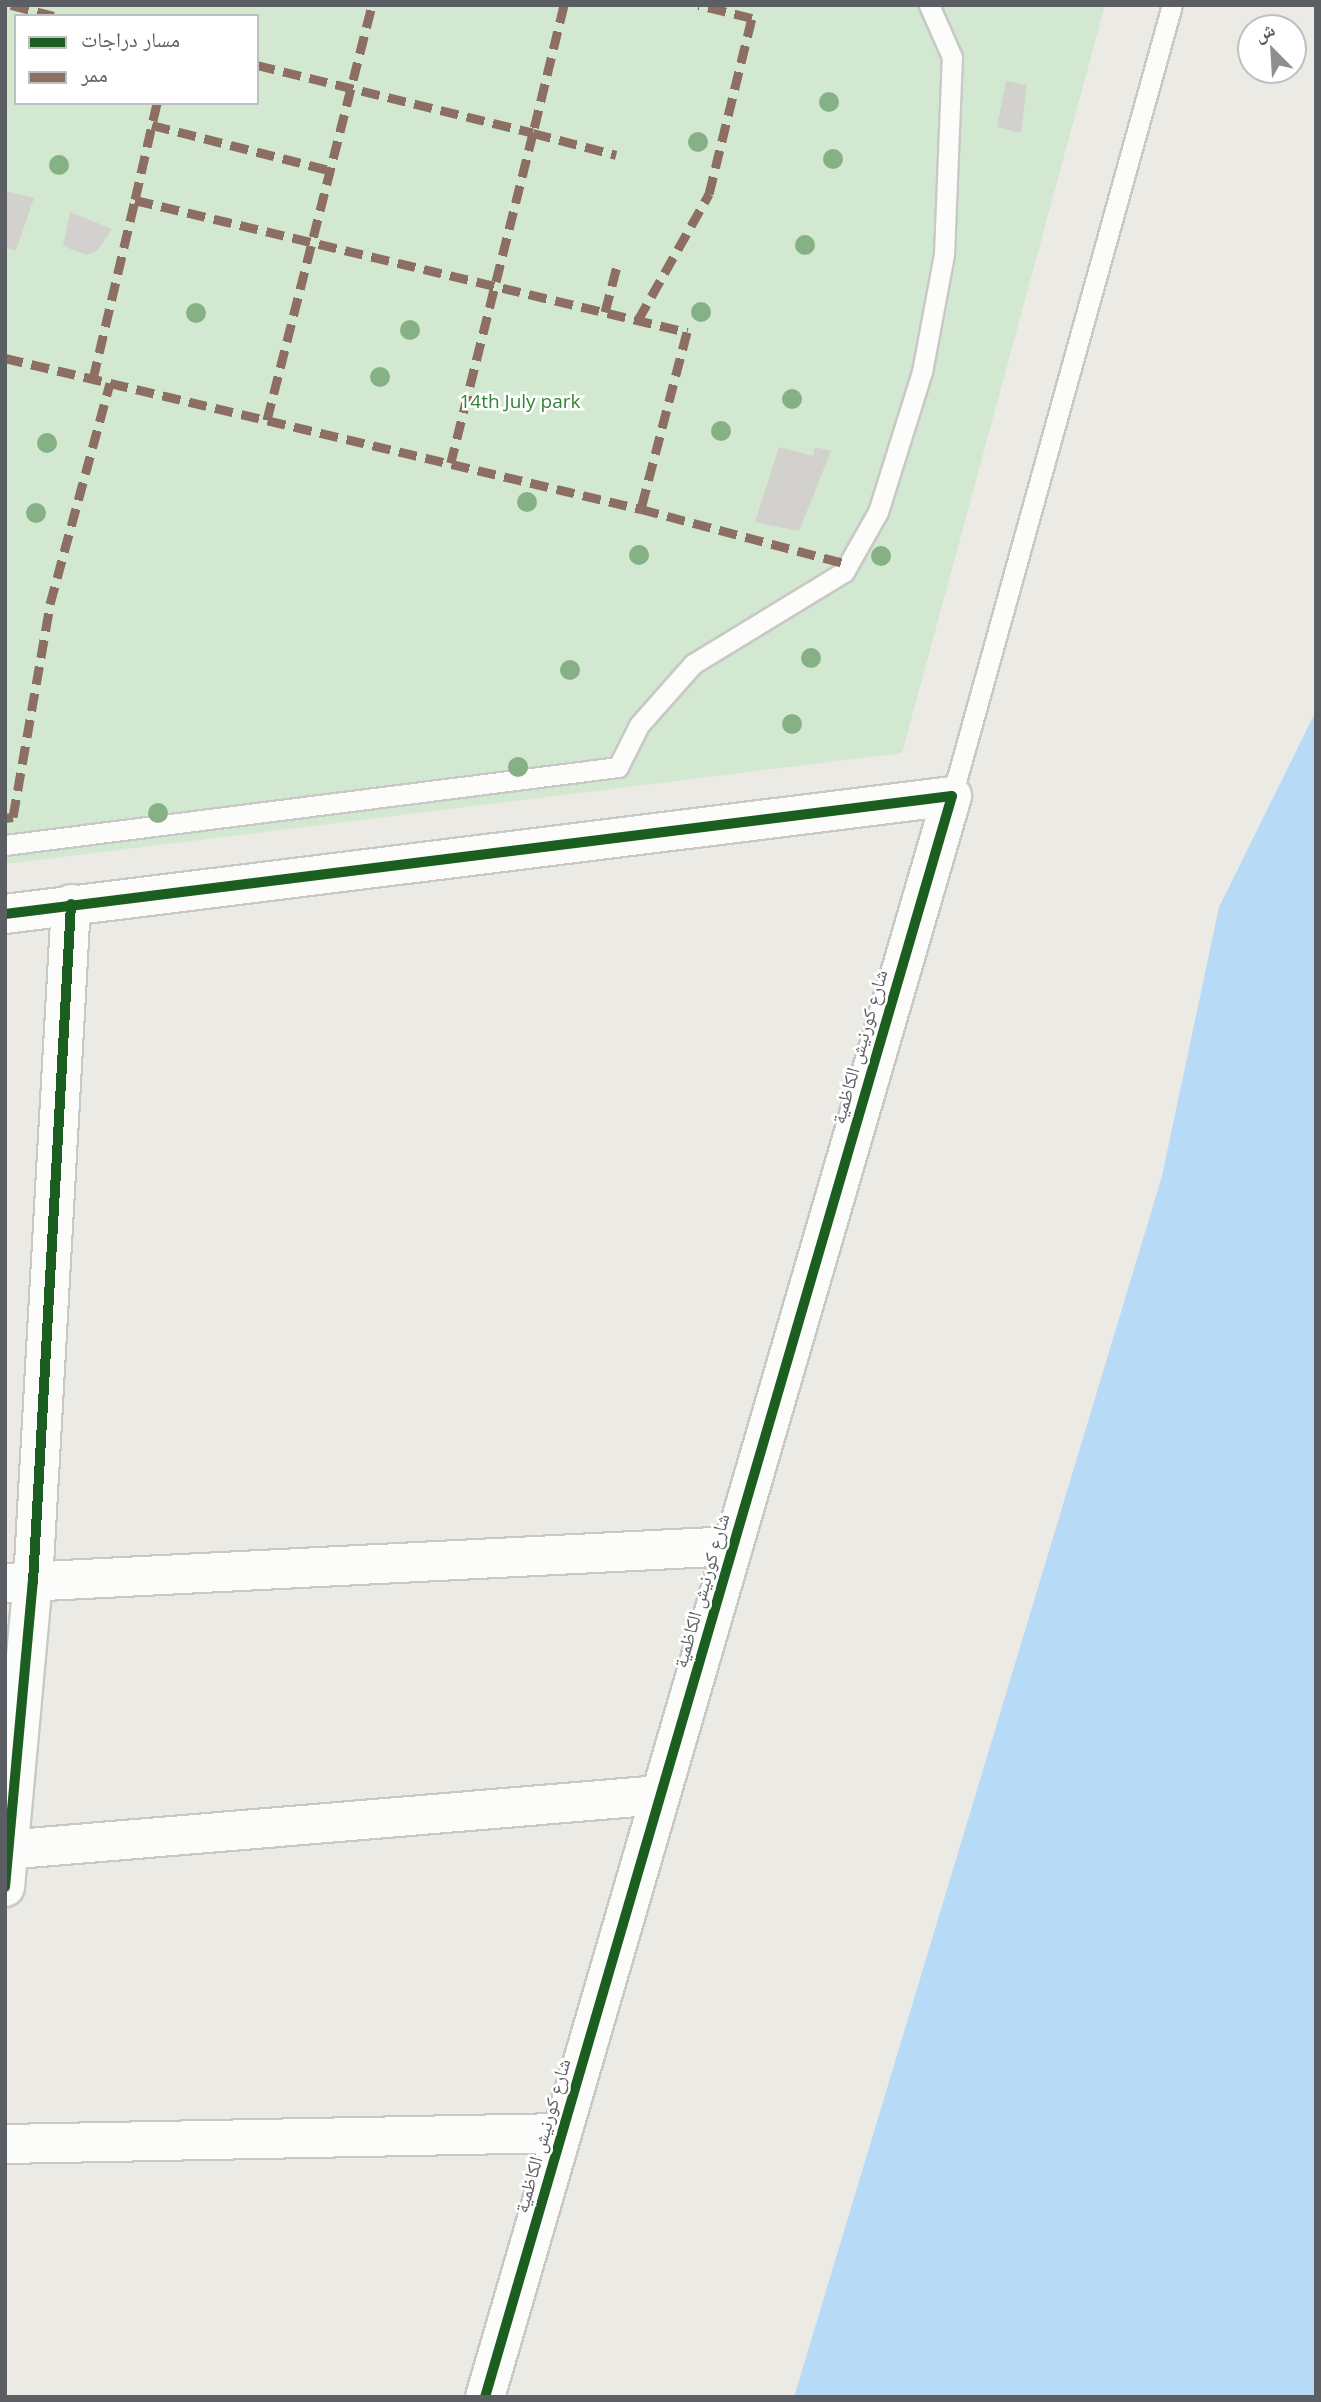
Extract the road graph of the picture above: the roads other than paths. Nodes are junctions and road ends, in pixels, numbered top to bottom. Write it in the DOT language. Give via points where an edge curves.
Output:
graph roads {
  1 [pos="929,5"];
  2 [pos="1172,5"];
  3 [pos="952,796"];
  4 [pos="5,845"];
  5 [pos="71,904"];
  6 [pos="5,914"];
  7 [pos="733,1546"];
  8 [pos="19,1582"];
  9 [pos="660,1795"];
  10 [pos="6,1862"];
  11 [pos="562,2133"];
  12 [pos="5,2144"];
  13 [pos="485,2397"];
  1 -- 4 [label="lane" via="952,57 944,254 922,372 886,487 844,572 693,664 639,725 618,767"];
  2 -- 3 [label="lane"];
  3 -- 5 [label="street"];
  3 -- 7 [label="street, شارع كورنيش الكاظمية"];
  5 -- 6 [label="street"];
  5 -- 8 [label="street"];
  7 -- 8 [label="street"];
  7 -- 9 [label="street, شارع كورنيش الكاظمية"];
  8 -- 10 [label="street"];
  9 -- 10 [label="street"];
  9 -- 11 [label="street, شارع كورنيش الكاظمية"];
  11 -- 12 [label="street"];
  11 -- 13 [label="street, شارع كورنيش الكاظمية"];
}
